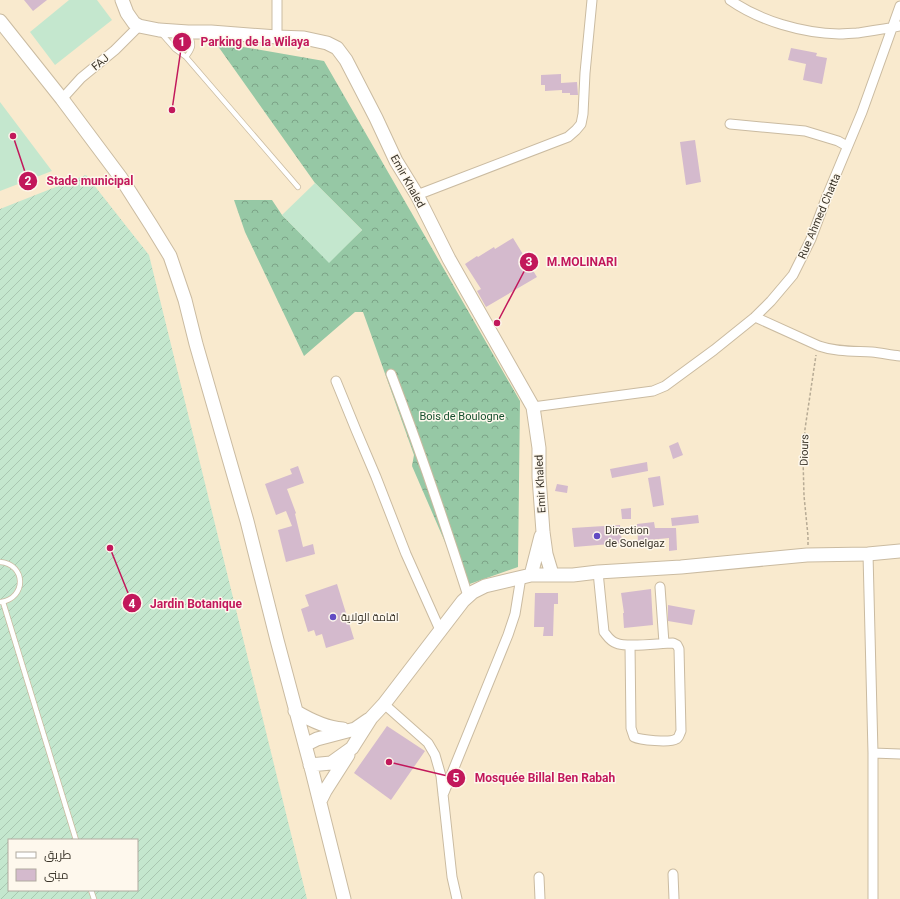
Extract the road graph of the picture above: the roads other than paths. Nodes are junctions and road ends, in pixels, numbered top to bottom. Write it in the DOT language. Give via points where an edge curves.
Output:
graph roads {
  1 [pos="122,0"];
  2 [pos="277,0"];
  3 [pos="592,0"];
  4 [pos="730,0"];
  5 [pos="900,6"];
  6 [pos="0,21"];
  7 [pos="139,26"];
  8 [pos="896,27"];
  9 [pos="159,30"];
  10 [pos="188,32"];
  11 [pos="277,37"];
  12 [pos="186,57"];
  13 [pos="62,99"];
  14 [pos="730,124"];
  15 [pos="848,146"];
  16 [pos="298,187"];
  17 [pos="417,195"];
  18 [pos="755,317"];
  19 [pos="900,356"];
  20 [pos="391,374"];
  21 [pos="336,381"];
  22 [pos="533,407"];
  23 [pos="543,532"];
  24 [pos="900,551"];
  25 [pos="868,554"];
  26 [pos="0,562"];
  27 [pos="598,572"];
  28 [pos="552,574"];
  29 [pos="526,576"];
  30 [pos="660,587"];
  31 [pos="468,596"];
  32 [pos="1,602"];
  33 [pos="440,630"];
  34 [pos="664,643"];
  35 [pos="630,645"];
  36 [pos="384,704"];
  37 [pos="295,711"];
  38 [pos="371,718"];
  39 [pos="355,729"];
  40 [pos="305,745"];
  41 [pos="352,748"];
  42 [pos="872,753"];
  43 [pos="900,754"];
  44 [pos="310,765"];
  45 [pos="443,795"];
  46 [pos="320,801"];
  47 [pos="76,839"];
  48 [pos="674,874"];
  49 [pos="540,877"];
  50 [pos="344,899"];
  51 [pos="457,899"];
  52 [pos="540,899"];
  53 [pos="674,899"];
  54 [pos="873,899"];
  1 -- 7 [label="street" via="127,13"];
  2 -- 11 [label="street"];
  3 -- 17 [label="street" via="583,114 581,124 576,130 568,137"];
  4 -- 8 [label="street" via="786,26 815,32 839,34"];
  5 -- 8 [label="street, Rue Ahmed Chatta"];
  6 -- 13 [label="street"];
  7 -- 9 [label="street, Emir Khaled"];
  7 -- 13 [label="street, FAJ" via="81,78"];
  8 -- 15 [label="street, Rue Ahmed Chatta"];
  9 -- 10 [label="street, Emir Khaled"];
  9 -- 12 [label="lane" via="175,49"];
  10 -- 11 [label="street, Emir Khaled"];
  10 -- 12 [label="lane" via="192,49"];
  11 -- 17 [label="street, Emir Khaled" via="304,38 337,48 346,60 396,161"];
  12 -- 16 [label="lane"];
  13 -- 37 [label="street" via="121,178 170,256 185,300 247,522"];
  14 -- 15 [label="street" via="805,131"];
  15 -- 18 [label="street, Rue Ahmed Chatta" via="811,239 793,275"];
  17 -- 22 [label="street, Emir Khaled"];
  18 -- 19 [label="street" via="829,349"];
  18 -- 22 [label="street, Rue Ahmed Chatta" via="665,386 653,391"];
  20 -- 31 [label="street" via="431,483"];
  21 -- 33 [label="street" via="406,554"];
  22 -- 23 [label="street, Emir Khaled" via="539,448"];
  23 -- 28 [label="street, Emir Khaled"];
  23 -- 29 [label="street"];
  24 -- 25 [label="street"];
  25 -- 27 [label="street" via="807,555"];
  25 -- 42 [label="street"];
  26 -- 32 [label="lane" via="13,566 20,578 15,596"];
  27 -- 28 [label="street"];
  27 -- 35 [label="street" via="604,632 617,644"];
  28 -- 29 [label="street"];
  29 -- 31 [label="street" via="479,588"];
  29 -- 45 [label="street" via="508,635"];
  30 -- 34 [label="street"];
  31 -- 33 [label="street"];
  32 -- 47 [label="lane"];
  33 -- 36 [label="street"];
  34 -- 35 [label="street"];
  34 -- 35 [label="street" via="673,643 679,649 681,732 674,741 639,740 634,737 631,728"];
  36 -- 38 [label="street"];
  36 -- 45 [label="street" via="428,743 435,755"];
  37 -- 39 [label="street" via="327,726"];
  37 -- 40 [label="street"];
  38 -- 39 [label="street"];
  38 -- 41 [label="street"];
  39 -- 40 [label="street" via="317,739"];
  40 -- 44 [label="street"];
  41 -- 44 [label="street" via="331,763"];
  41 -- 46 [label="street"];
  42 -- 43 [label="street"];
  42 -- 54 [label="street"];
  44 -- 46 [label="street"];
  45 -- 51 [label="street" via="452,877"];
  46 -- 50 [label="street"];
  48 -- 53 [label="street"];
  49 -- 52 [label="street"];
}
